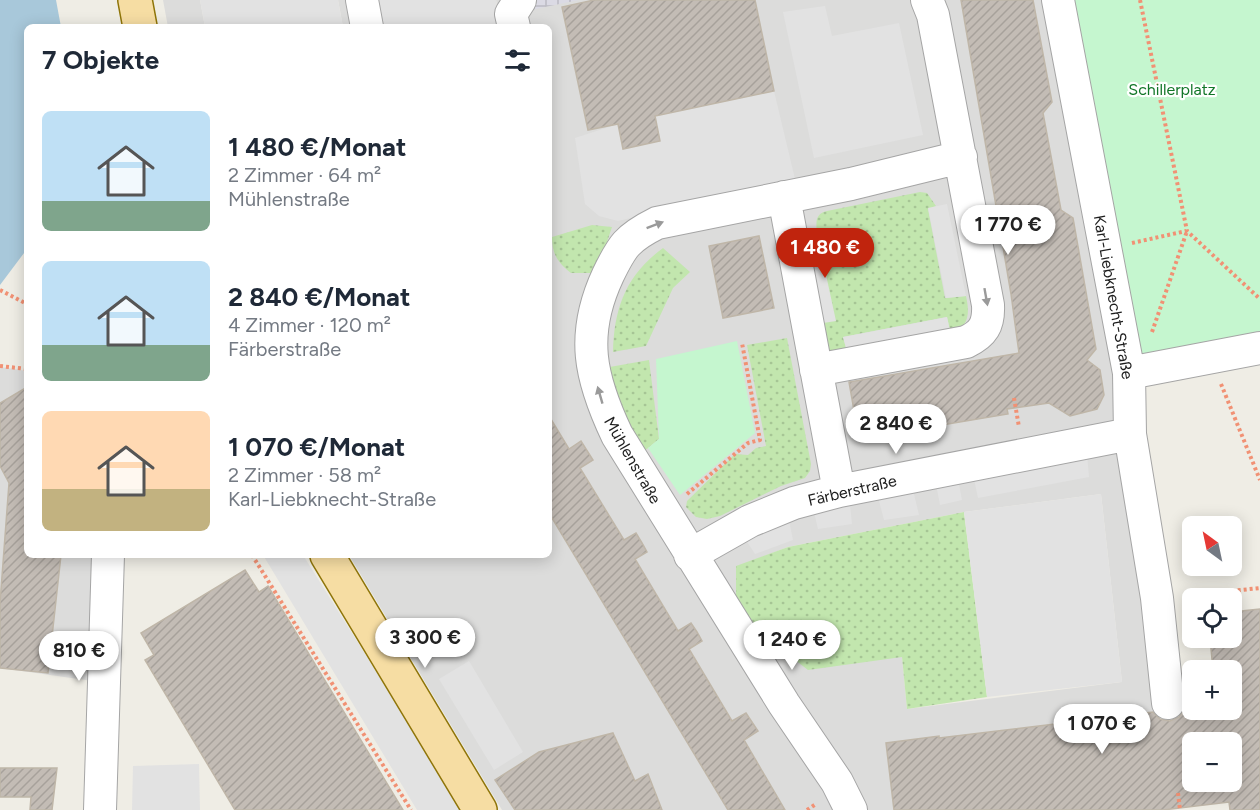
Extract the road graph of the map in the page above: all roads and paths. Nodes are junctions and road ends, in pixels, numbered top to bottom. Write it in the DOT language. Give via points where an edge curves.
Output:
graph roads {
  1 [pos="135,0"];
  2 [pos="362,0"];
  3 [pos="520,0"];
  4 [pos="927,0"];
  5 [pos="1058,0"];
  6 [pos="1140,0"];
  7 [pos="139,24"];
  8 [pos="366,24"];
  9 [pos="513,24"];
  10 [pos="961,157"];
  11 [pos="784,197"];
  12 [pos="1187,231"];
  13 [pos="1132,243"];
  14 [pos="0,290"];
  15 [pos="1260,298"];
  16 [pos="24,303"];
  17 [pos="742,343"];
  18 [pos="1148,343"];
  19 [pos="1260,348"];
  20 [pos="1210,357"];
  21 [pos="0,366"];
  22 [pos="24,369"];
  23 [pos="816,370"];
  24 [pos="1129,373"];
  25 [pos="1130,434"];
  26 [pos="1260,480"];
  27 [pos="839,491"];
  28 [pos="671,525"];
  29 [pos="690,555"];
  30 [pos="108,558"];
  31 [pos="254,558"];
  32 [pos="329,558"];
  33 [pos="1260,588"];
  34 [pos="1157,598"];
  35 [pos="1168,703"];
  36 [pos="1178,793"];
  37 [pos="100,810"];
  38 [pos="411,810"];
  39 [pos="480,810"];
  40 [pos="851,810"];
  41 [pos="1180,810"];
  1 -- 7 [label="main road"];
  2 -- 8 [label="street"];
  3 -- 9 [label="street" via="511,14"];
  4 -- 10 [label="street"];
  5 -- 24 [label="street, Karl-Liebknecht-Straße"];
  6 -- 12 [label="path"];
  10 -- 11 [label="street, Mühlenstraße"];
  10 -- 23 [label="street, one-way" via="988,305 989,316 982,332 957,344"];
  11 -- 23 [label="street"];
  28 -- 11 [label="street, Mühlenstraße, one-way" via="601,402 591,351 592,320 603,287 618,254 634,234 657,223"];
  12 -- 13 [label="path"];
  12 -- 15 [label="path"];
  12 -- 18 [label="path"];
  14 -- 16 [label="path"];
  17 -- 28 [label="path" via="760,440 748,443 684,497"];
  19 -- 20 [label="street"];
  20 -- 24 [label="street"];
  20 -- 26 [label="path"];
  21 -- 22 [label="path"];
  23 -- 27 [label="street"];
  24 -- 25 [label="street, Karl-Liebknecht-Straße"];
  25 -- 27 [label="street, Färberstraße"];
  25 -- 34 [label="street, Karl-Liebknecht-Straße"];
  27 -- 29 [label="street, Färberstraße" via="794,503 750,521"];
  28 -- 29 [label="street, Mühlenstraße"];
  29 -- 40 [label="street, Mühlenstraße" via="837,782"];
  30 -- 37 [label="street"];
  31 -- 38 [label="path"];
  32 -- 39 [label="main road"];
  33 -- 34 [label="path"];
  34 -- 35 [label="street, Karl-Liebknecht-Straße"];
  36 -- 41 [label="path"];
}
